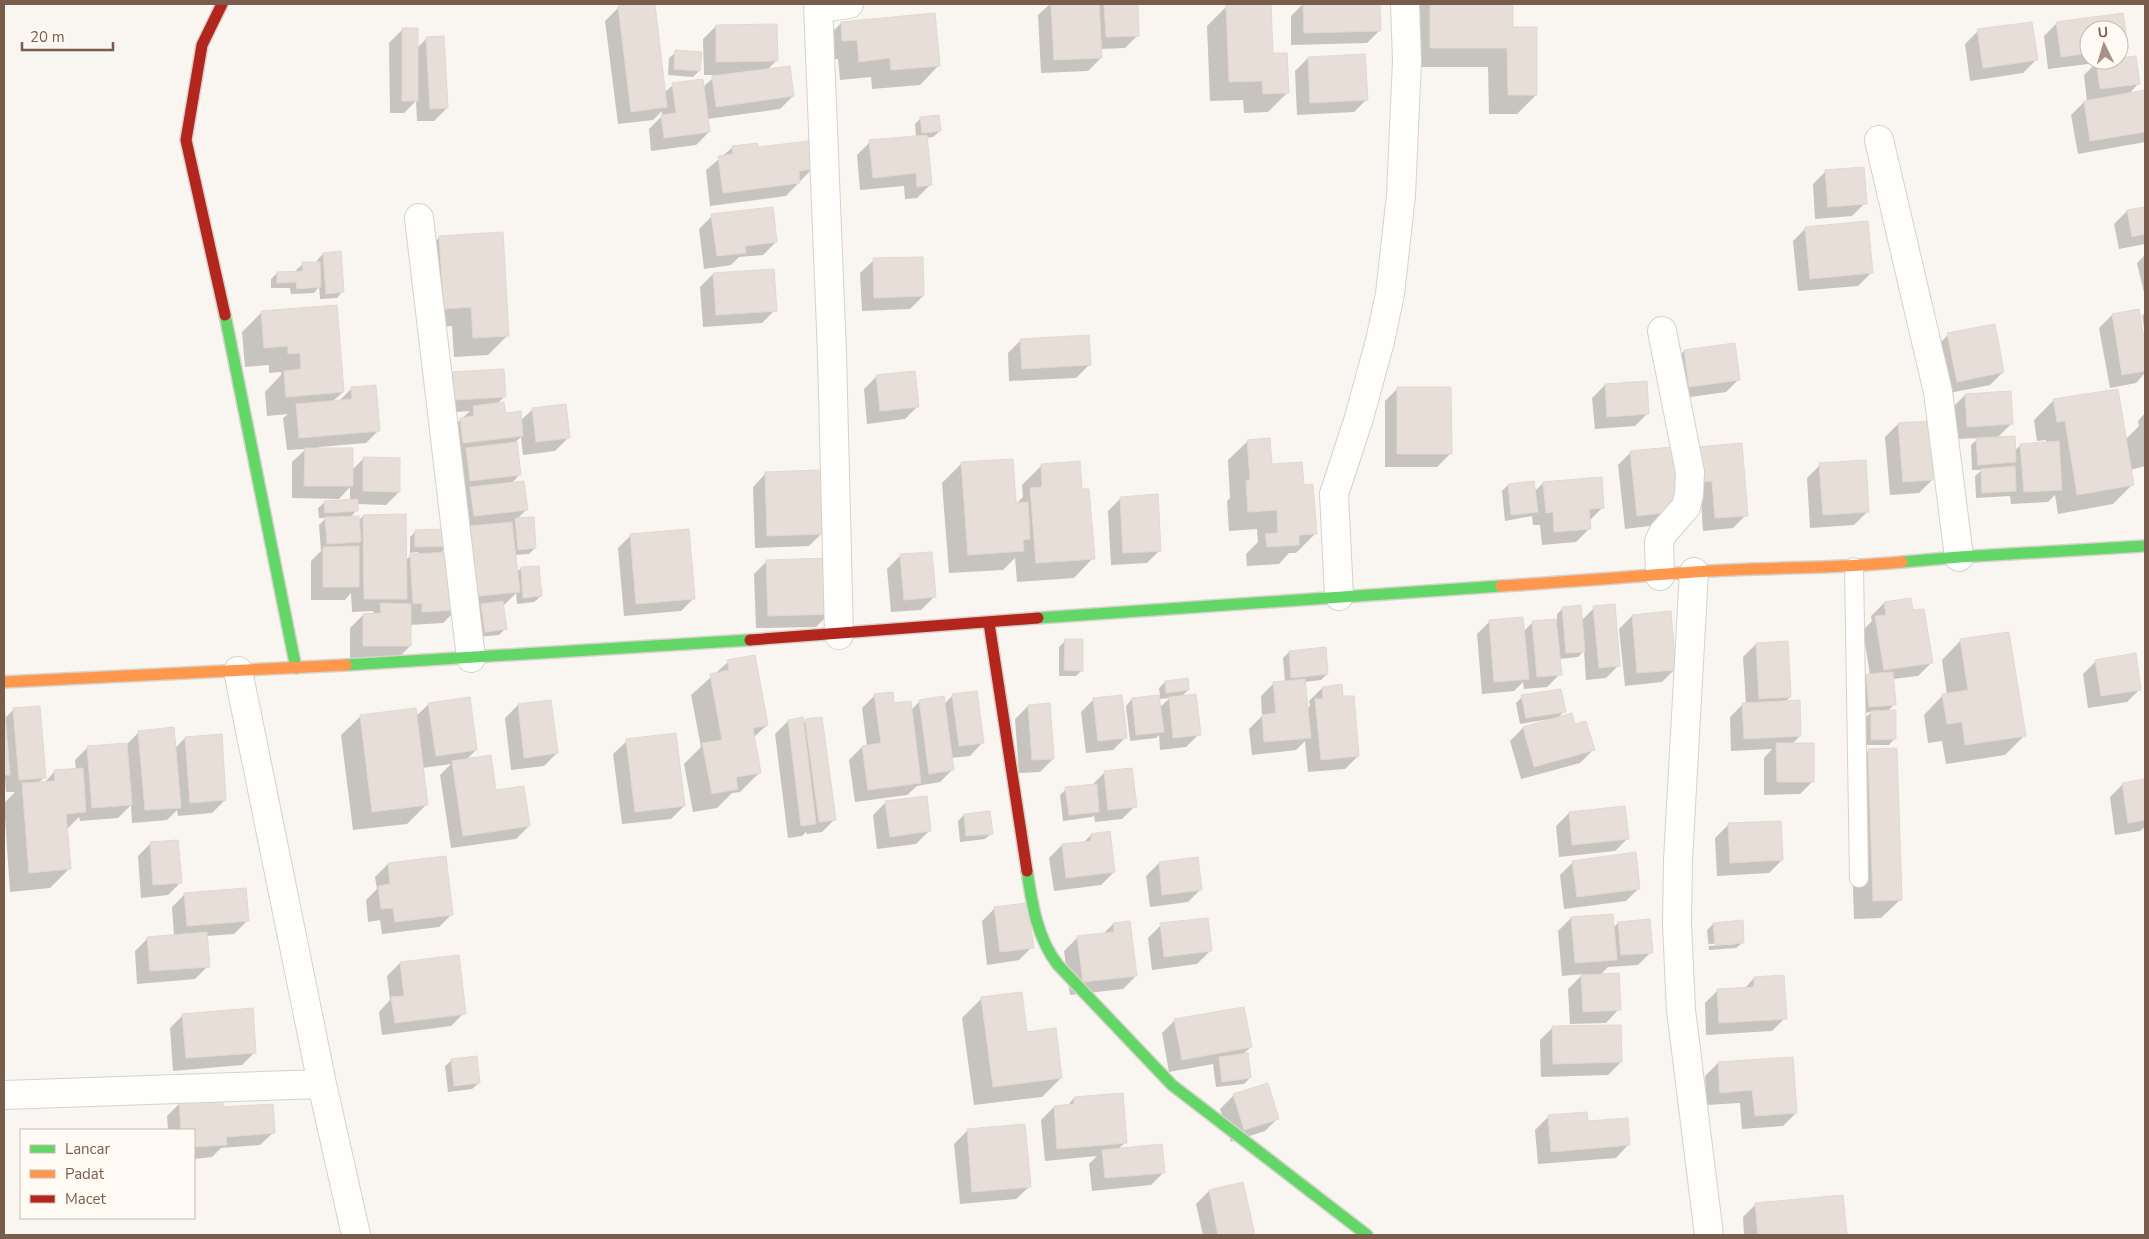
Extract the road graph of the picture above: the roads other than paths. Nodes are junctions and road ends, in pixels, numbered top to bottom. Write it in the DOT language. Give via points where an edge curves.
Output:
graph roads {
  1 [pos="222,4"];
  2 [pos="849,4"];
  3 [pos="1405,4"];
  4 [pos="818,6"];
  5 [pos="1879,140"];
  6 [pos="418,218"];
  7 [pos="1662,331"];
  8 [pos="2145,546"];
  9 [pos="1959,557"];
  10 [pos="1854,567"];
  11 [pos="1694,572"];
  12 [pos="1660,576"];
  13 [pos="1339,596"];
  14 [pos="989,623"];
  15 [pos="839,627"];
  16 [pos="471,658"];
  17 [pos="296,668"];
  18 [pos="238,671"];
  19 [pos="4,682"];
  20 [pos="1858,878"];
  21 [pos="322,1084"];
  22 [pos="4,1095"];
  23 [pos="356,1235"];
  24 [pos="1367,1235"];
  25 [pos="1709,1235"];
  1 -- 17 [label="street" via="202,45 186,140 239,376"];
  2 -- 4 [label="street"];
  3 -- 13 [label="street" via="1407,61 1401,196 1390,294 1380,341 1334,494"];
  4 -- 15 [label="street"];
  5 -- 9 [label="street" via="1938,392"];
  6 -- 16 [label="street"];
  7 -- 12 [label="street" via="1690,472 1686,507 1659,542"];
  8 -- 9 [label="street"];
  9 -- 10 [label="street"];
  10 -- 11 [label="street"];
  10 -- 20 [label="lane"];
  11 -- 12 [label="street"];
  11 -- 25 [label="street" via="1677,925 1681,1010"];
  12 -- 13 [label="street"];
  13 -- 14 [label="street"];
  14 -- 15 [label="street"];
  14 -- 24 [label="street" via="1033,909 1047,951 1172,1085"];
  15 -- 16 [label="street"];
  16 -- 17 [label="street"];
  17 -- 18 [label="street"];
  18 -- 19 [label="street"];
  18 -- 21 [label="street"];
  21 -- 22 [label="street"];
  21 -- 23 [label="street"];
}
